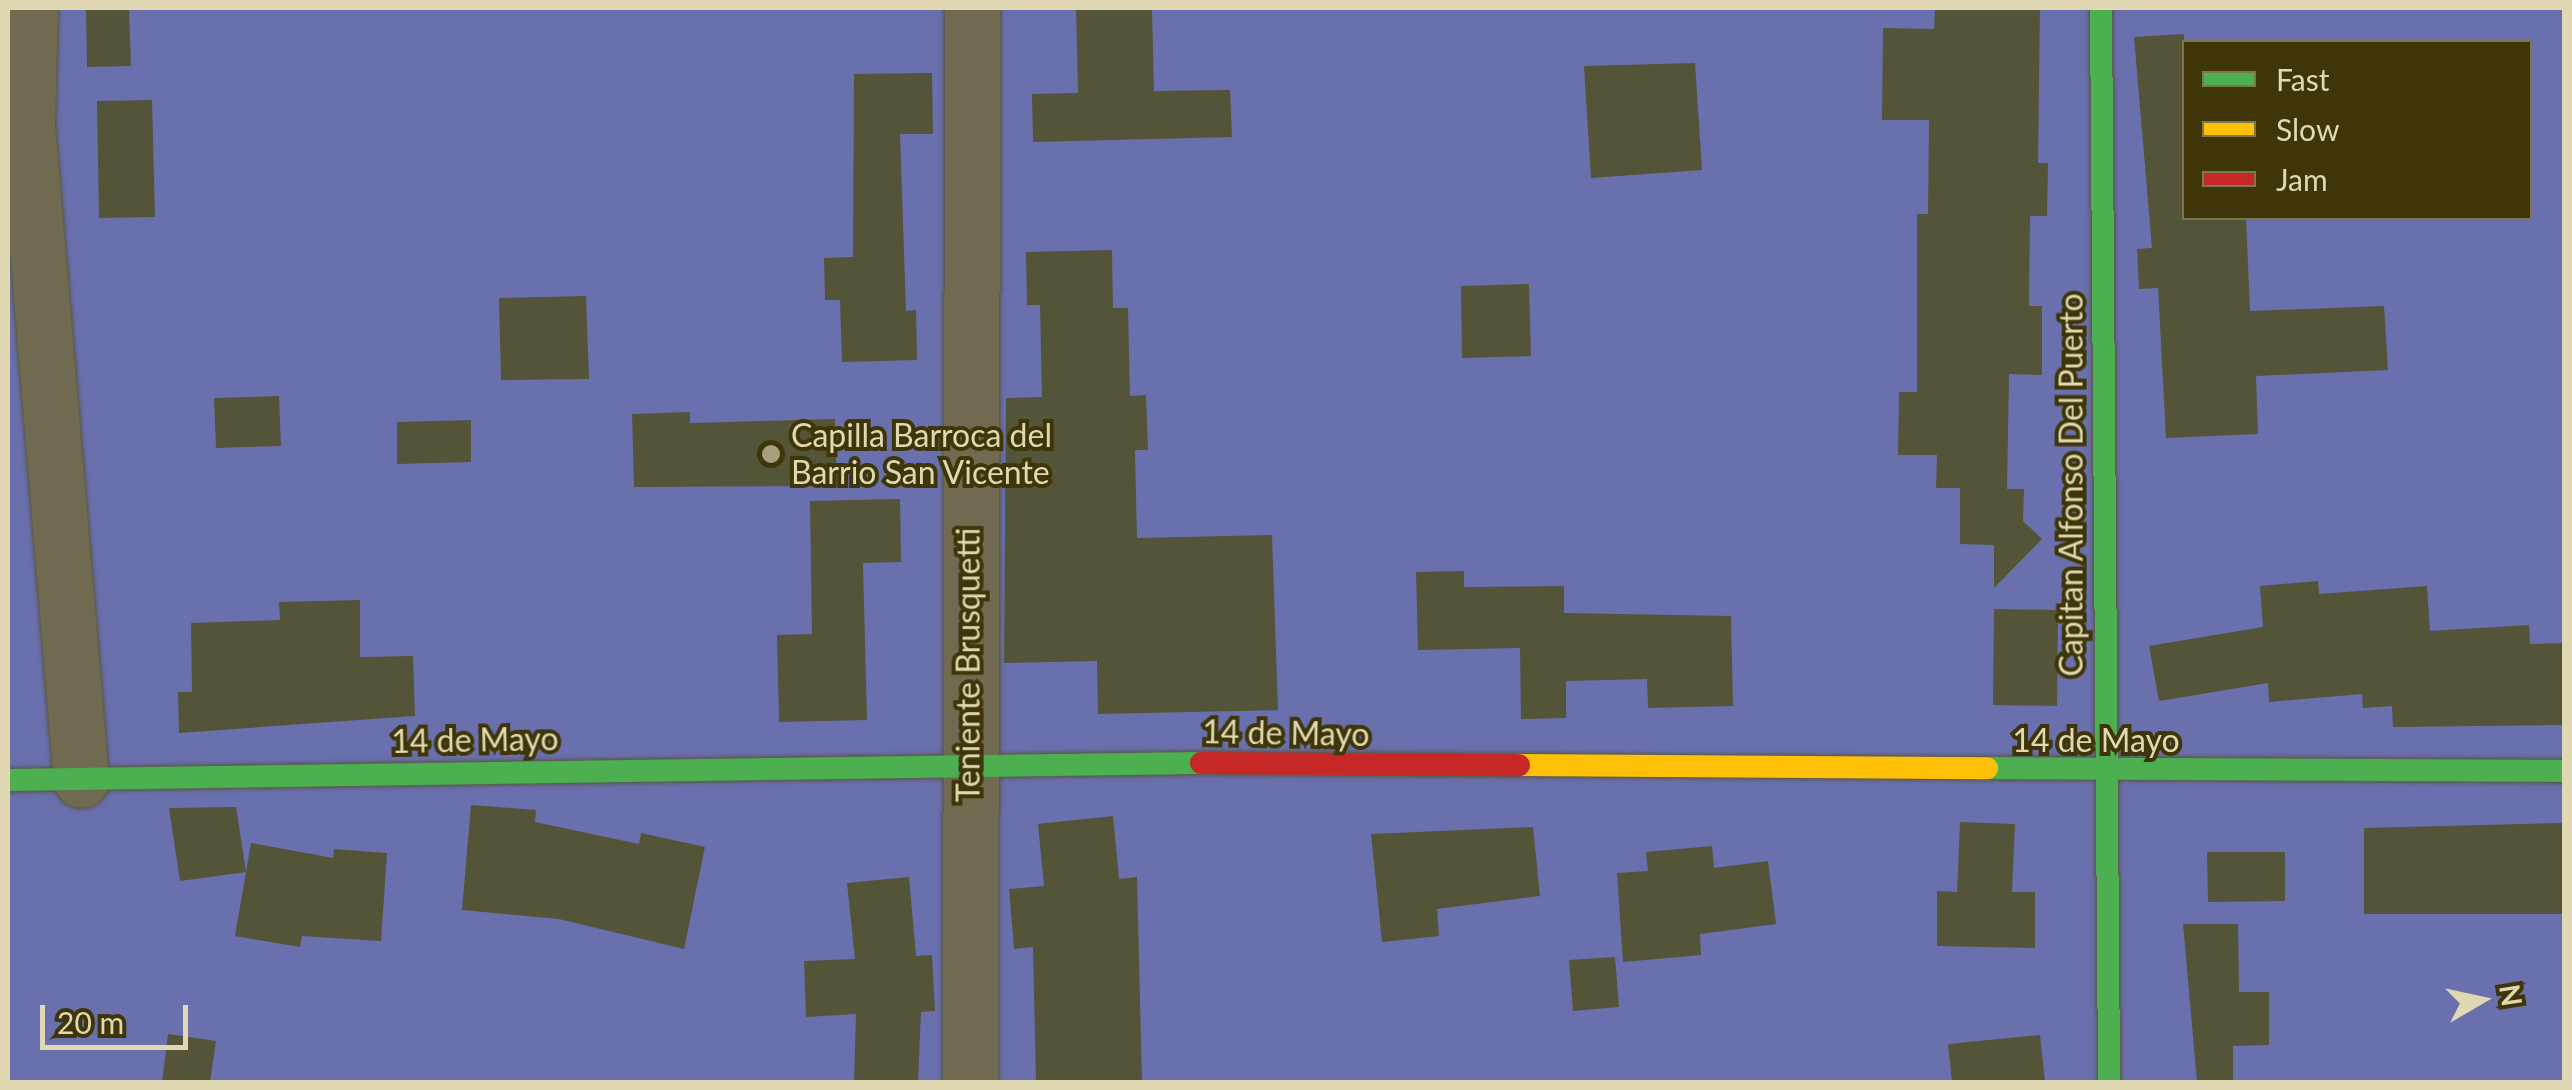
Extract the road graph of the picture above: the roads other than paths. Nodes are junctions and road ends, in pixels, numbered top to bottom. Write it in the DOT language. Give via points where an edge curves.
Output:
graph roads {
  1 [pos="30,8"];
  2 [pos="972,8"];
  3 [pos="2101,8"];
  4 [pos="17,126"];
  5 [pos="967,762"];
  6 [pos="2564,771"];
  7 [pos="2106,773"];
  8 [pos="8,780"];
  9 [pos="81,780"];
  10 [pos="970,1082"];
  11 [pos="2110,1082"];
  1 -- 4 [label="street"];
  2 -- 5 [label="street, Teniente Brusquetti"];
  3 -- 7 [label="street, Capitan Alfonso Del Puerto"];
  4 -- 9 [label="street"];
  5 -- 7 [label="street, 14 de Mayo"];
  5 -- 9 [label="street, 14 de Mayo"];
  5 -- 10 [label="street, Teniente Brusquetti"];
  6 -- 7 [label="street, 14 de Mayo"];
  7 -- 11 [label="street, Capitan Alfonso Del Puerto"];
  8 -- 9 [label="street, 14 de Mayo"];
}
